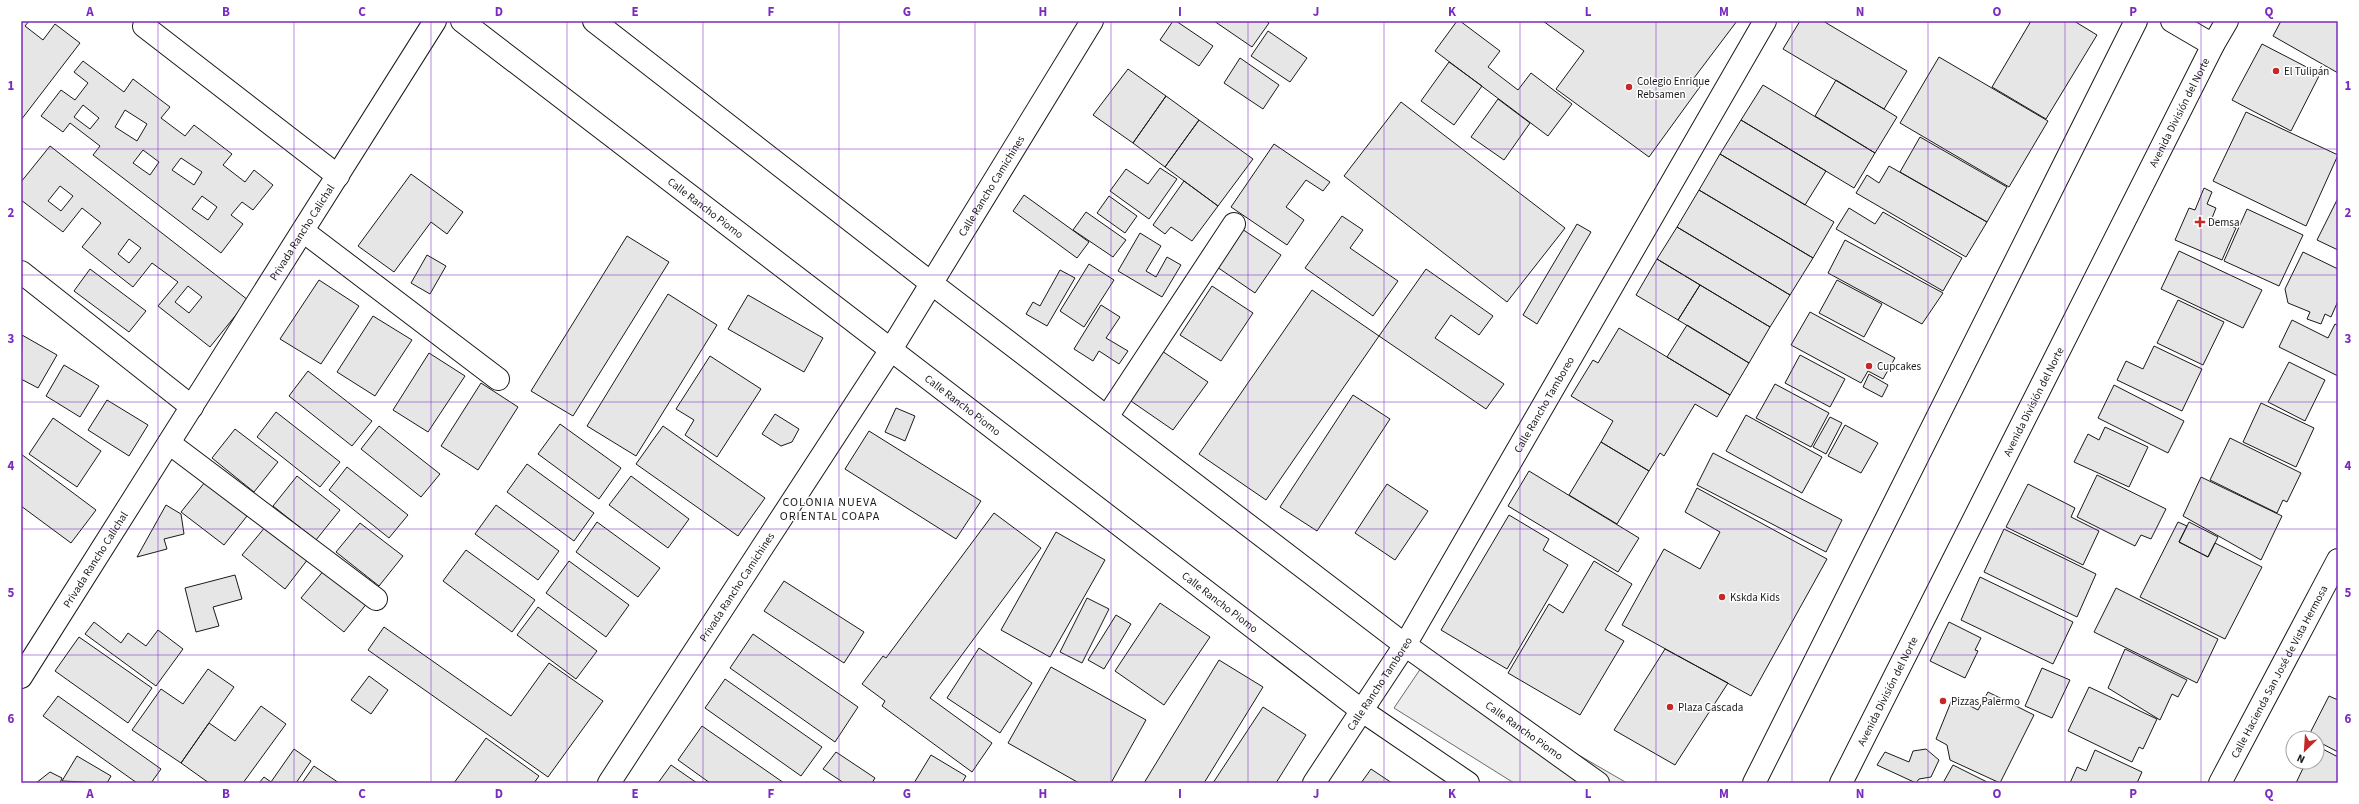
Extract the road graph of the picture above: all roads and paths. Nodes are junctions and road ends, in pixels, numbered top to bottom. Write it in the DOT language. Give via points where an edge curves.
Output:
graph roads {
  1 [pos="435,21"];
  2 [pos="462,21"];
  3 [pos="594,21"];
  4 [pos="1092,21"];
  5 [pos="1765,21"];
  6 [pos="2136,21"];
  7 [pos="2172,21"];
  8 [pos="2227,21"];
  9 [pos="144,26"];
  10 [pos="2213,44"];
  11 [pos="338,176"];
  12 [pos="1234,224"];
  13 [pos="303,231"];
  14 [pos="21,272"];
  15 [pos="931,283"];
  16 [pos="890,351"];
  17 [pos="498,379"];
  18 [pos="192,407"];
  19 [pos="1107,417"];
  20 [pos="170,443"];
  21 [pos="2338,560"];
  22 [pos="376,599"];
  23 [pos="1405,645"];
  24 [pos="21,677"];
  25 [pos="1361,710"];
  26 [pos="609,783"];
  27 [pos="1314,783"];
  28 [pos="1468,783"];
  29 [pos="1598,783"];
  30 [pos="1754,783"];
  31 [pos="1841,783"];
  32 [pos="2220,783"];
  1 -- 11 [label="street, Privada Rancho Calichal"];
  2 -- 16 [label="street, Calle Rancho Piomo"];
  3 -- 15 [label="street, Calle Rancho Piomo"];
  4 -- 15 [label="street, Calle Rancho Camichines"];
  5 -- 23 [label="street, Calle Rancho Tamboreo"];
  6 -- 30 [label="street"];
  7 -- 10 [label="street"];
  8 -- 10 [label="street, Avenida División del Norte"];
  9 -- 11 [label="street"];
  10 -- 31 [label="street, Avenida División del Norte"];
  11 -- 13 [label="street, Privada Rancho Calichal"];
  12 -- 19 [label="street"];
  13 -- 17 [label="street"];
  13 -- 18 [label="street, Privada Rancho Calichal"];
  14 -- 18 [label="street"];
  15 -- 16 [label="street, Calle Rancho Camichines"];
  15 -- 19 [label="street, Calle Rancho Piomo"];
  16 -- 25 [label="street, Calle Rancho Piomo"];
  16 -- 26 [label="street, Privada Rancho Camichines"];
  18 -- 20 [label="street, Privada Rancho Calichal"];
  19 -- 23 [label="street, Calle Rancho Piomo"];
  20 -- 22 [label="street"];
  20 -- 24 [label="street, Privada Rancho Calichal"];
  21 -- 32 [label="street, Calle Hacienda San José de Vista Hermosa"];
  23 -- 25 [label="street, Calle Rancho Tamboreo"];
  23 -- 29 [label="street, Calle Rancho Piomo"];
  25 -- 27 [label="street, Calle Rancho Tamboreo"];
  25 -- 28 [label="street, Calle Rancho Piomo"];
}
